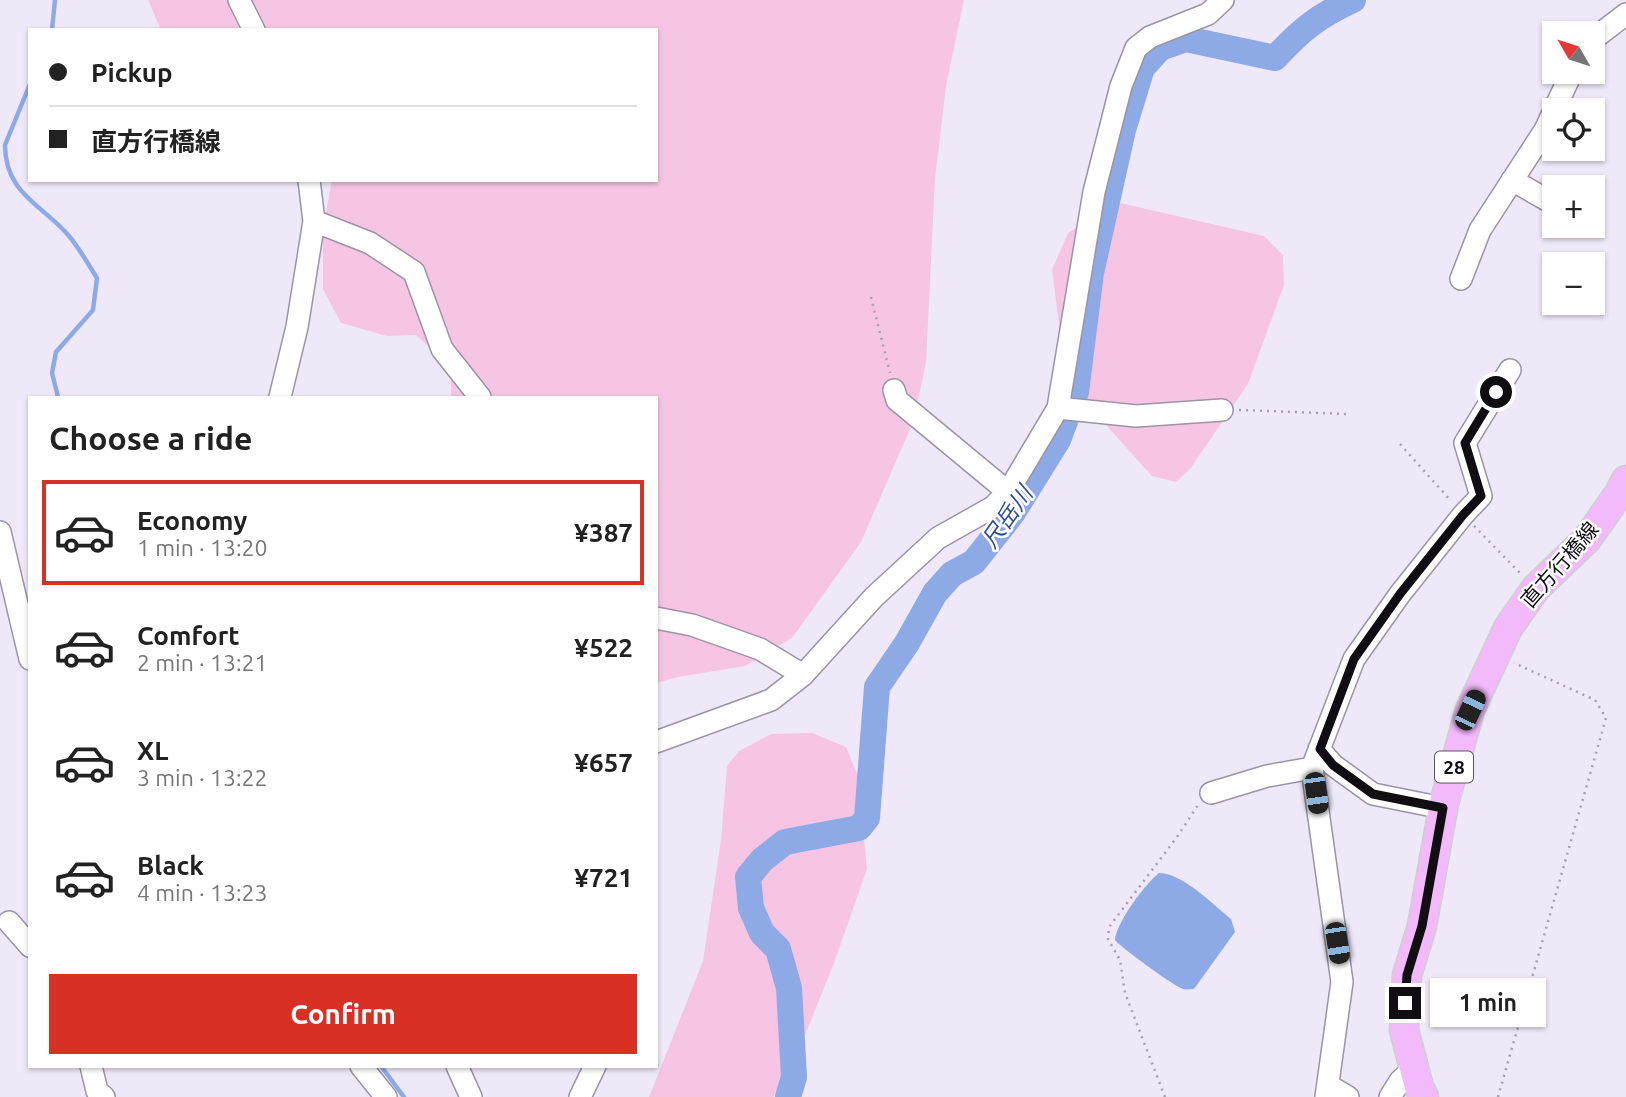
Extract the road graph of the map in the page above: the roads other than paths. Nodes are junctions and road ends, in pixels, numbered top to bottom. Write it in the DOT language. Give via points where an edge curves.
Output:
graph roads {
  1 [pos="239,0"];
  2 [pos="1223,0"];
  3 [pos="1626,14"];
  4 [pos="253,28"];
  5 [pos="1605,30"];
  6 [pos="1542,135"];
  7 [pos="1512,180"];
  8 [pos="309,182"];
  9 [pos="1542,197"];
  10 [pos="314,221"];
  11 [pos="1461,279"];
  12 [pos="1510,370"];
  13 [pos="895,395"];
  14 [pos="280,396"];
  15 [pos="479,396"];
  16 [pos="1058,408"];
  17 [pos="1219,411"];
  18 [pos="1626,480"];
  19 [pos="1008,492"];
  20 [pos="0,532"];
  21 [pos="658,618"];
  22 [pos="28,651"];
  23 [pos="803,675"];
  24 [pos="658,741"];
  25 [pos="1316,759"];
  26 [pos="1211,793"];
  27 [pos="1443,808"];
  28 [pos="13,922"];
  29 [pos="28,943"];
  30 [pos="91,1068"];
  31 [pos="364,1068"];
  32 [pos="458,1068"];
  33 [pos="594,1068"];
  34 [pos="1414,1068"];
  35 [pos="1327,1091"];
  36 [pos="104,1097"];
  37 [pos="386,1097"];
  38 [pos="471,1097"];
  39 [pos="580,1097"];
  40 [pos="1348,1097"];
  41 [pos="1390,1097"];
  42 [pos="1424,1097"];
  1 -- 4 [label="street"];
  2 -- 16 [label="street" via="1208,14 1150,37 1136,48 1121,86 1094,192"];
  3 -- 5 [label="street"];
  6 -- 7 [label="street"];
  7 -- 9 [label="street"];
  7 -- 11 [label="street" via="1480,230"];
  8 -- 10 [label="street"];
  10 -- 14 [label="street"];
  10 -- 15 [label="street" via="370,243 414,272 442,349"];
  12 -- 25 [label="street" via="1465,443 1481,496 1400,594 1354,659"];
  13 -- 19 [label="street"];
  16 -- 17 [label="street" via="1136,415"];
  16 -- 19 [label="street"];
  18 -- 27 [label="main road, 直方行橋線 / 28" via="1587,539 1536,588 1508,628 1470,710"];
  19 -- 23 [label="street" via="993,507 938,538 874,597"];
  20 -- 22 [label="street"];
  21 -- 23 [label="street" via="760,649"];
  23 -- 24 [label="street" via="771,699"];
  25 -- 26 [label="street"];
  25 -- 27 [label="street" via="1333,765 1373,794"];
  25 -- 35 [label="street" via="1342,982"];
  27 -- 34 [label="main road, 直方行橋線 / 28" via="1422,926 1407,975 1404,1030"];
  28 -- 29 [label="street"];
  30 -- 36 [label="street" via="97,1091"];
  31 -- 37 [label="street"];
  32 -- 38 [label="street"];
  33 -- 39 [label="street"];
  34 -- 41 [label="street"];
  34 -- 42 [label="main road, 直方行橋線 / 28"];
  35 -- 40 [label="street"];
}
